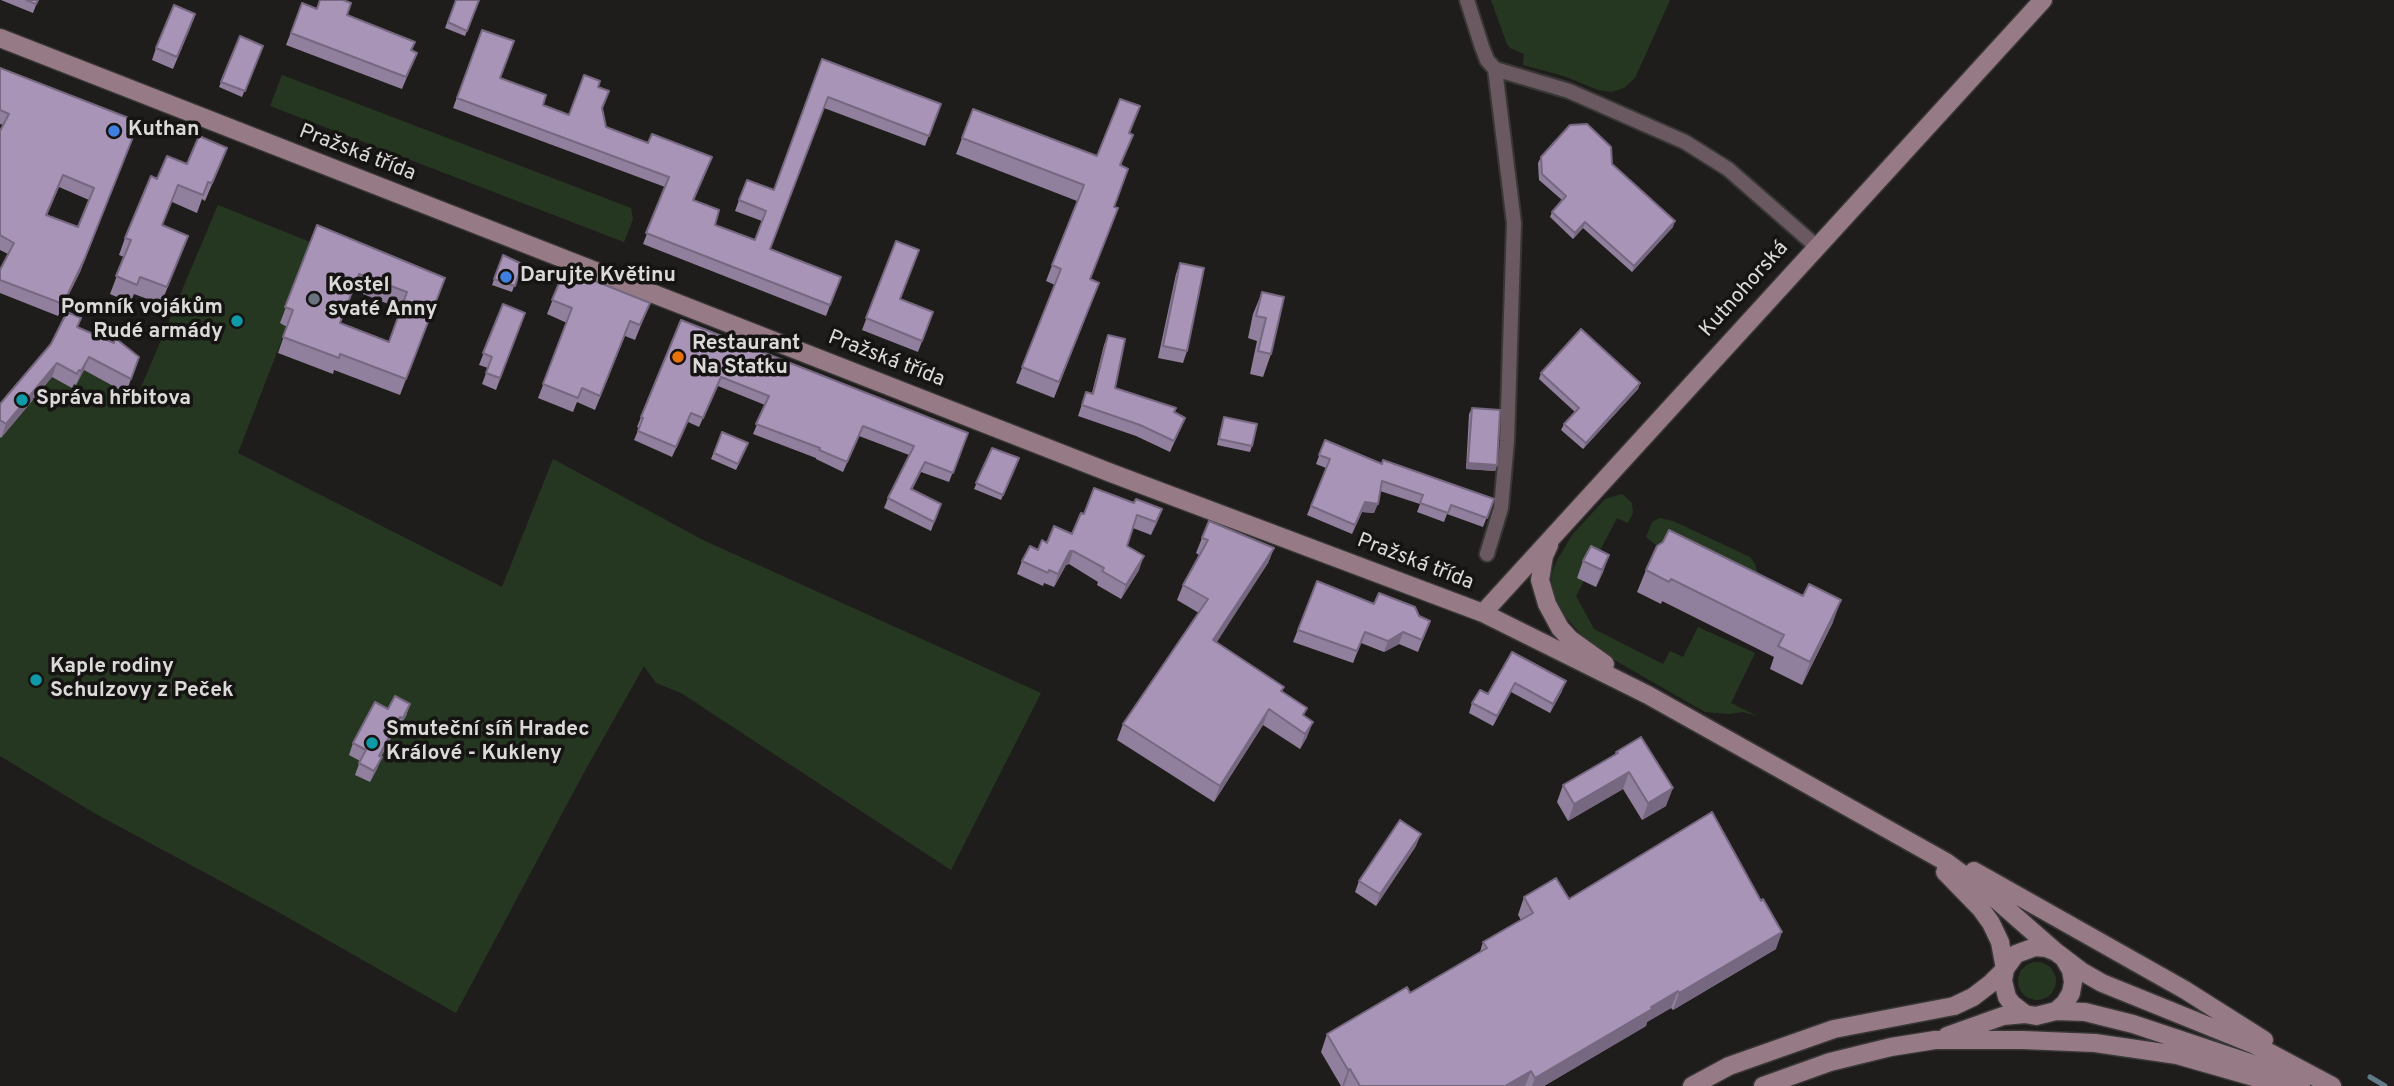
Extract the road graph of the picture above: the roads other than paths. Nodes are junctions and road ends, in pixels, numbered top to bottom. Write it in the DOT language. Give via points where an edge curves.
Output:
graph roads {
  1 [pos="1467,0"];
  2 [pos="2043,0"];
  3 [pos="0,38"];
  4 [pos="1495,69"];
  5 [pos="1815,246"];
  6 [pos="1560,528"];
  7 [pos="1486,554"];
  8 [pos="1483,612"];
  9 [pos="1647,695"];
  10 [pos="1916,846"];
  11 [pos="2061,956"];
  12 [pos="2006,969"];
  13 [pos="2056,1011"];
  14 [pos="2025,1014"];
  15 [pos="1935,1041"];
  16 [pos="1692,1086"];
  17 [pos="1763,1086"];
  18 [pos="2285,1086"];
  19 [pos="2301,1086"];
  20 [pos="2333,1086"];
  1 -- 4 [label="street" via="1487,60"];
  2 -- 5 [label="main road, Kutnohorská"];
  3 -- 8 [label="main road, Pražská třída" via="1111,473"];
  4 -- 5 [label="street" via="1569,91 1685,142 1727,169"];
  4 -- 7 [label="street" via="1514,223 1507,441 1501,508"];
  5 -- 6 [label="main road, Kutnohorská"];
  6 -- 8 [label="main road, Kutnohorská"];
  6 -- 9 [label="main road" via="1541,568 1543,593 1552,615 1581,649"];
  8 -- 9 [label="main road, Pražská třída"];
  9 -- 10 [label="main road"];
  10 -- 11 [label="main road" via="1991,894"];
  10 -- 12 [label="main road" via="1981,909 2000,942"];
  10 -- 20 [label="main road" via="1987,877 2185,990"];
  11 -- 12 [label="main road" via="2046,948 2025,949"];
  11 -- 13 [label="main road" via="2073,982 2071,993"];
  11 -- 20 [label="main road" via="2102,983 2255,1045"];
  12 -- 14 [label="main road" via="2007,997"];
  12 -- 16 [label="main road" via="1973,997 1954,1006 1834,1029 1729,1066"];
  13 -- 14 [label="main road"];
  13 -- 19 [label="main road" via="2085,1012 2133,1024 2250,1063"];
  14 -- 15 [label="main road" via="2003,1016"];
  15 -- 17 [label="main road" via="1830,1062"];
  15 -- 18 [label="main road" via="2024,1040 2136,1048"];
}
